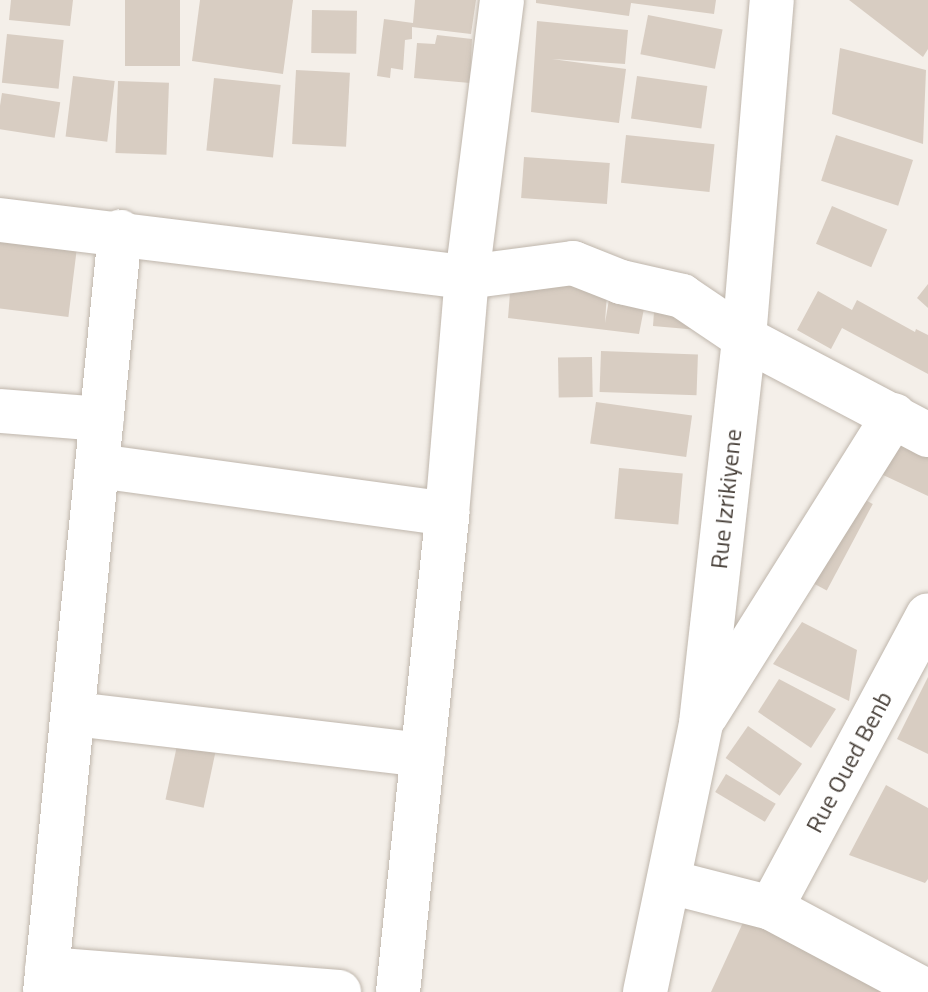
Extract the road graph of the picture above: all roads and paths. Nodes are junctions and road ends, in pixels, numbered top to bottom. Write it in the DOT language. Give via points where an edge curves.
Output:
graph roads {
  1 [pos="502,0"];
  2 [pos="772,0"];
  3 [pos="0,220"];
  4 [pos="120,232"];
  5 [pos="467,277"];
  6 [pos="744,338"];
  7 [pos="0,411"];
  8 [pos="102,419"];
  9 [pos="911,425"];
  10 [pos="98,466"];
  11 [pos="447,514"];
  12 [pos="928,615"];
  13 [pos="74,714"];
  14 [pos="701,723"];
  15 [pos="423,755"];
  16 [pos="670,882"];
  17 [pos="771,908"];
  18 [pos="46,980"];
  19 [pos="339,992"];
  20 [pos="398,992"];
  21 [pos="645,992"];
  22 [pos="928,992"];
  1 -- 5 [label="street"];
  2 -- 6 [label="street, Rue Izrikiyene"];
  3 -- 4 [label="street"];
  4 -- 5 [label="street"];
  4 -- 8 [label="street"];
  5 -- 6 [label="street" via="573,263 621,282 682,296"];
  5 -- 11 [label="street"];
  6 -- 9 [label="street"];
  6 -- 14 [label="street, Rue Izrikiyene"];
  7 -- 8 [label="street"];
  8 -- 10 [label="street"];
  9 -- 14 [label="street"];
  10 -- 11 [label="street"];
  10 -- 13 [label="street"];
  11 -- 15 [label="street"];
  12 -- 17 [label="street, Rue Oued Benb"];
  13 -- 15 [label="street"];
  13 -- 18 [label="street"];
  14 -- 16 [label="street, Rue Izrikiyene"];
  15 -- 20 [label="street"];
  16 -- 17 [label="street"];
  16 -- 21 [label="street, Rue Izrikiyene"];
  17 -- 22 [label="street"];
  18 -- 19 [label="street"];
}
